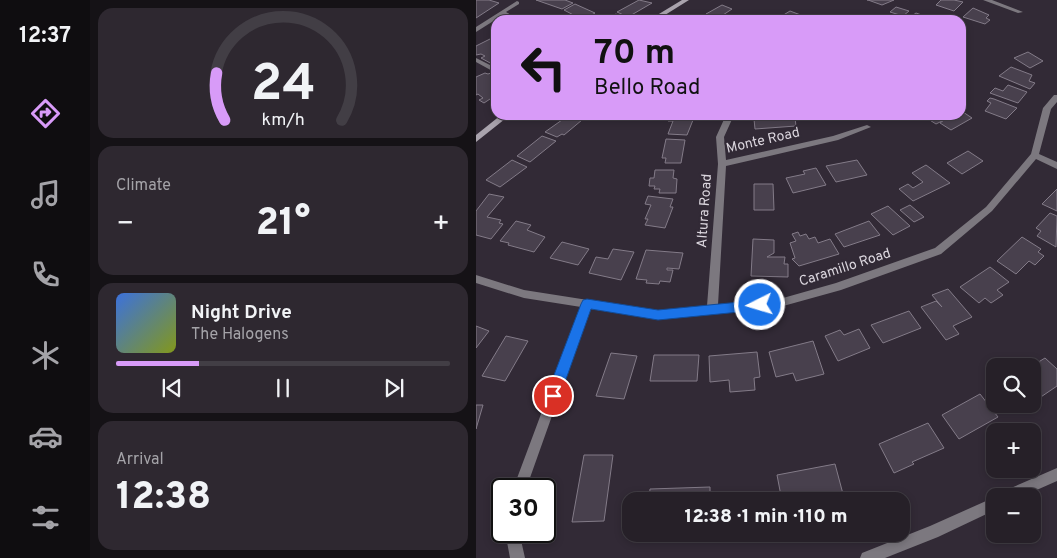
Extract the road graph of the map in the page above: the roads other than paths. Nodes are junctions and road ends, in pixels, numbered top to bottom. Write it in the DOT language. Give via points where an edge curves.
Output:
graph roads {
  1 [pos="686,0"];
  2 [pos="986,0"];
  3 [pos="517,3"];
  4 [pos="1020,12"];
  5 [pos="502,13"];
  6 [pos="499,15"];
  7 [pos="506,15"];
  8 [pos="660,15"];
  9 [pos="491,20"];
  10 [pos="476,30"];
  11 [pos="476,60"];
  12 [pos="491,68"];
  13 [pos="1057,97"];
  14 [pos="500,120"];
  15 [pos="728,120"];
  16 [pos="867,126"];
  17 [pos="476,139"];
  18 [pos="1035,155"];
  19 [pos="722,164"];
  20 [pos="1057,166"];
  21 [pos="476,279"];
  22 [pos="587,304"];
  23 [pos="712,310"];
  24 [pos="1057,474"];
  25 [pos="523,478"];
  26 [pos="1026,488"];
  27 [pos="986,507"];
  28 [pos="514,543"];
  29 [pos="518,558"];
  30 [pos="867,558"];
  1 -- 8 [label="main road"];
  2 -- 4 [label="street"];
  3 -- 5 [label="lane"];
  5 -- 6 [label="lane"];
  5 -- 7 [label="lane"];
  9 -- 10 [label="lane"];
  11 -- 12 [label="lane"];
  13 -- 18 [label="street" via="1048,108"];
  14 -- 17 [label="main road"];
  15 -- 19 [label="street, Altura Road" via="720,137"];
  16 -- 19 [label="street, Monte Road" via="835,138"];
  18 -- 20 [label="street"];
  18 -- 23 [label="street, Caramillo Road" via="989,209 938,251 836,287 785,301"];
  19 -- 23 [label="street, Altura Road"];
  21 -- 22 [label="street, Caramillo Road" via="524,294"];
  22 -- 23 [label="street, Caramillo Road" via="658,315"];
  22 -- 25 [label="street"];
  24 -- 26 [label="street"];
  27 -- 30 [label="street"];
  28 -- 29 [label="street"];
}
